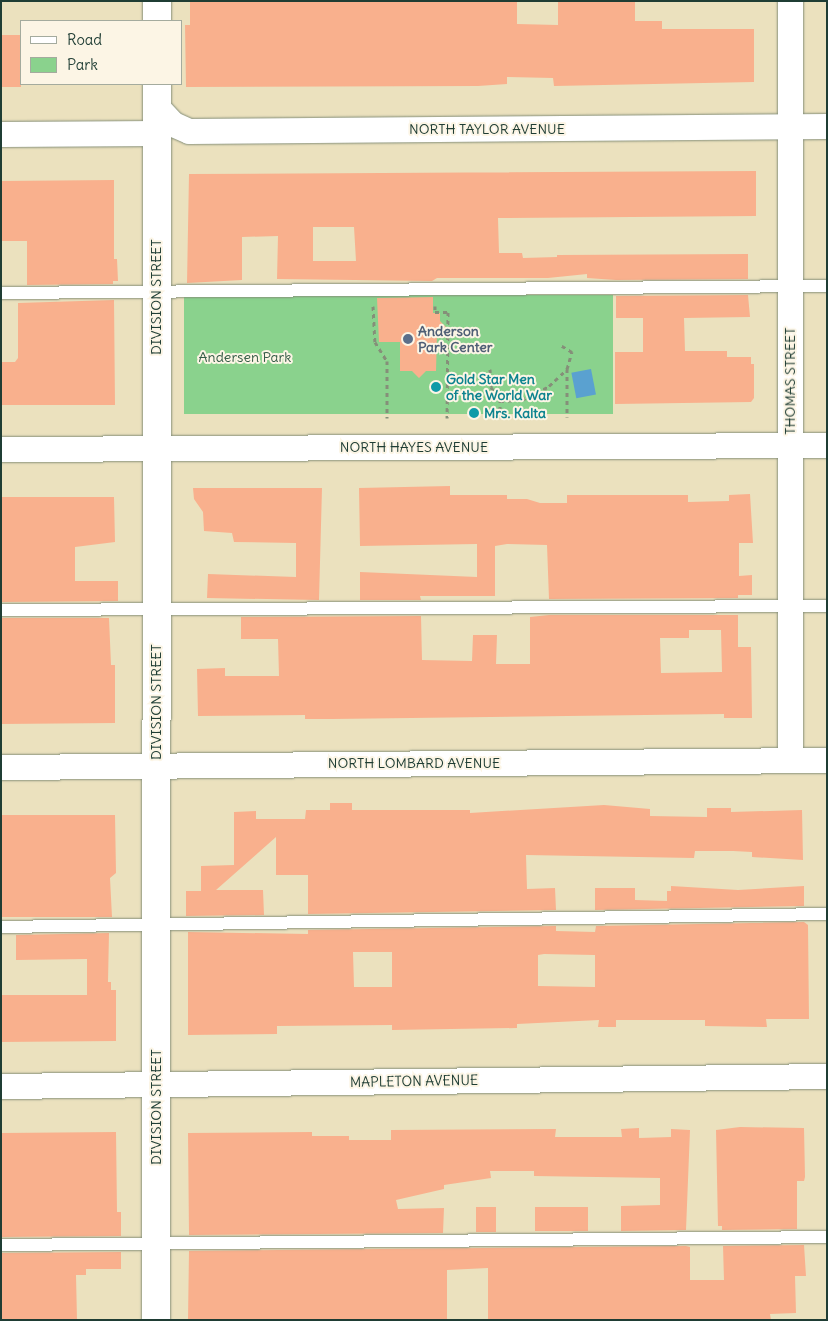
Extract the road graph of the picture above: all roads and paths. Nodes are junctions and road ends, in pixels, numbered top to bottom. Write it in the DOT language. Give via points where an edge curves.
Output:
graph roads {
  1 [pos="157,1"];
  2 [pos="790,1"];
  3 [pos="157,20"];
  4 [pos="157,108"];
  5 [pos="790,126"];
  6 [pos="827,126"];
  7 [pos="1,134"];
  8 [pos="827,286"];
  9 [pos="790,287"];
  10 [pos="373,288"];
  11 [pos="156,292"];
  12 [pos="1,294"];
  13 [pos="435,303"];
  14 [pos="562,346"];
  15 [pos="490,369"];
  16 [pos="567,369"];
  17 [pos="500,401"];
  18 [pos="567,417"];
  19 [pos="387,418"];
  20 [pos="447,418"];
  21 [pos="500,418"];
  22 [pos="827,445"];
  23 [pos="790,446"];
  24 [pos="156,448"];
  25 [pos="1,449"];
  26 [pos="790,606"];
  27 [pos="827,606"];
  28 [pos="156,608"];
  29 [pos="1,610"];
  30 [pos="790,760"];
  31 [pos="827,760"];
  32 [pos="155,765"];
  33 [pos="1,767"];
  34 [pos="827,914"];
  35 [pos="156,924"];
  36 [pos="1,927"];
  37 [pos="827,1076"];
  38 [pos="156,1084"];
  39 [pos="1,1086"];
  40 [pos="827,1237"];
  41 [pos="156,1244"];
  42 [pos="1,1245"];
  43 [pos="156,1320"];
  1 -- 3 [label="street"];
  2 -- 5 [label="street, THOMAS STREET"];
  4 -- 5 [label="street, NORTH TAYLOR AVENUE" via="173,124 189,131"];
  4 -- 7 [label="street"];
  4 -- 11 [label="street, DIVISION STREET"];
  5 -- 6 [label="street, NORTH TAYLOR AVENUE"];
  5 -- 9 [label="street, THOMAS STREET"];
  8 -- 9 [label="lane"];
  9 -- 10 [label="lane"];
  9 -- 23 [label="street, THOMAS STREET"];
  10 -- 11 [label="lane"];
  10 -- 19 [label="path" via="375,342 387,361"];
  11 -- 12 [label="lane"];
  11 -- 24 [label="street, DIVISION STREET"];
  13 -- 20 [label="path" via="434,312 448,312"];
  14 -- 16 [label="path" via="572,352"];
  15 -- 17 [label="path" via="491,387"];
  16 -- 17 [label="path" via="549,386 522,400"];
  16 -- 18 [label="path"];
  17 -- 21 [label="path"];
  22 -- 23 [label="street, NORTH HAYES AVENUE"];
  23 -- 24 [label="street, NORTH HAYES AVENUE"];
  23 -- 26 [label="street, THOMAS STREET"];
  24 -- 25 [label="street, NORTH HAYES AVENUE"];
  24 -- 28 [label="street, DIVISION STREET"];
  26 -- 27 [label="lane"];
  26 -- 28 [label="lane"];
  26 -- 30 [label="street, THOMAS STREET"];
  28 -- 29 [label="lane"];
  28 -- 32 [label="street, DIVISION STREET"];
  30 -- 31 [label="street, NORTH LOMBARD AVENUE"];
  30 -- 32 [label="street, NORTH LOMBARD AVENUE"];
  32 -- 33 [label="street, NORTH LOMBARD AVENUE"];
  32 -- 35 [label="street, DIVISION STREET"];
  34 -- 35 [label="lane"];
  35 -- 36 [label="lane"];
  35 -- 38 [label="street, DIVISION STREET"];
  37 -- 38 [label="street, MAPLETON AVENUE"];
  38 -- 39 [label="street, MAPLETON AVENUE"];
  38 -- 41 [label="street, DIVISION STREET"];
  40 -- 41 [label="lane"];
  41 -- 42 [label="lane"];
  41 -- 43 [label="street, DIVISION STREET"];
}
